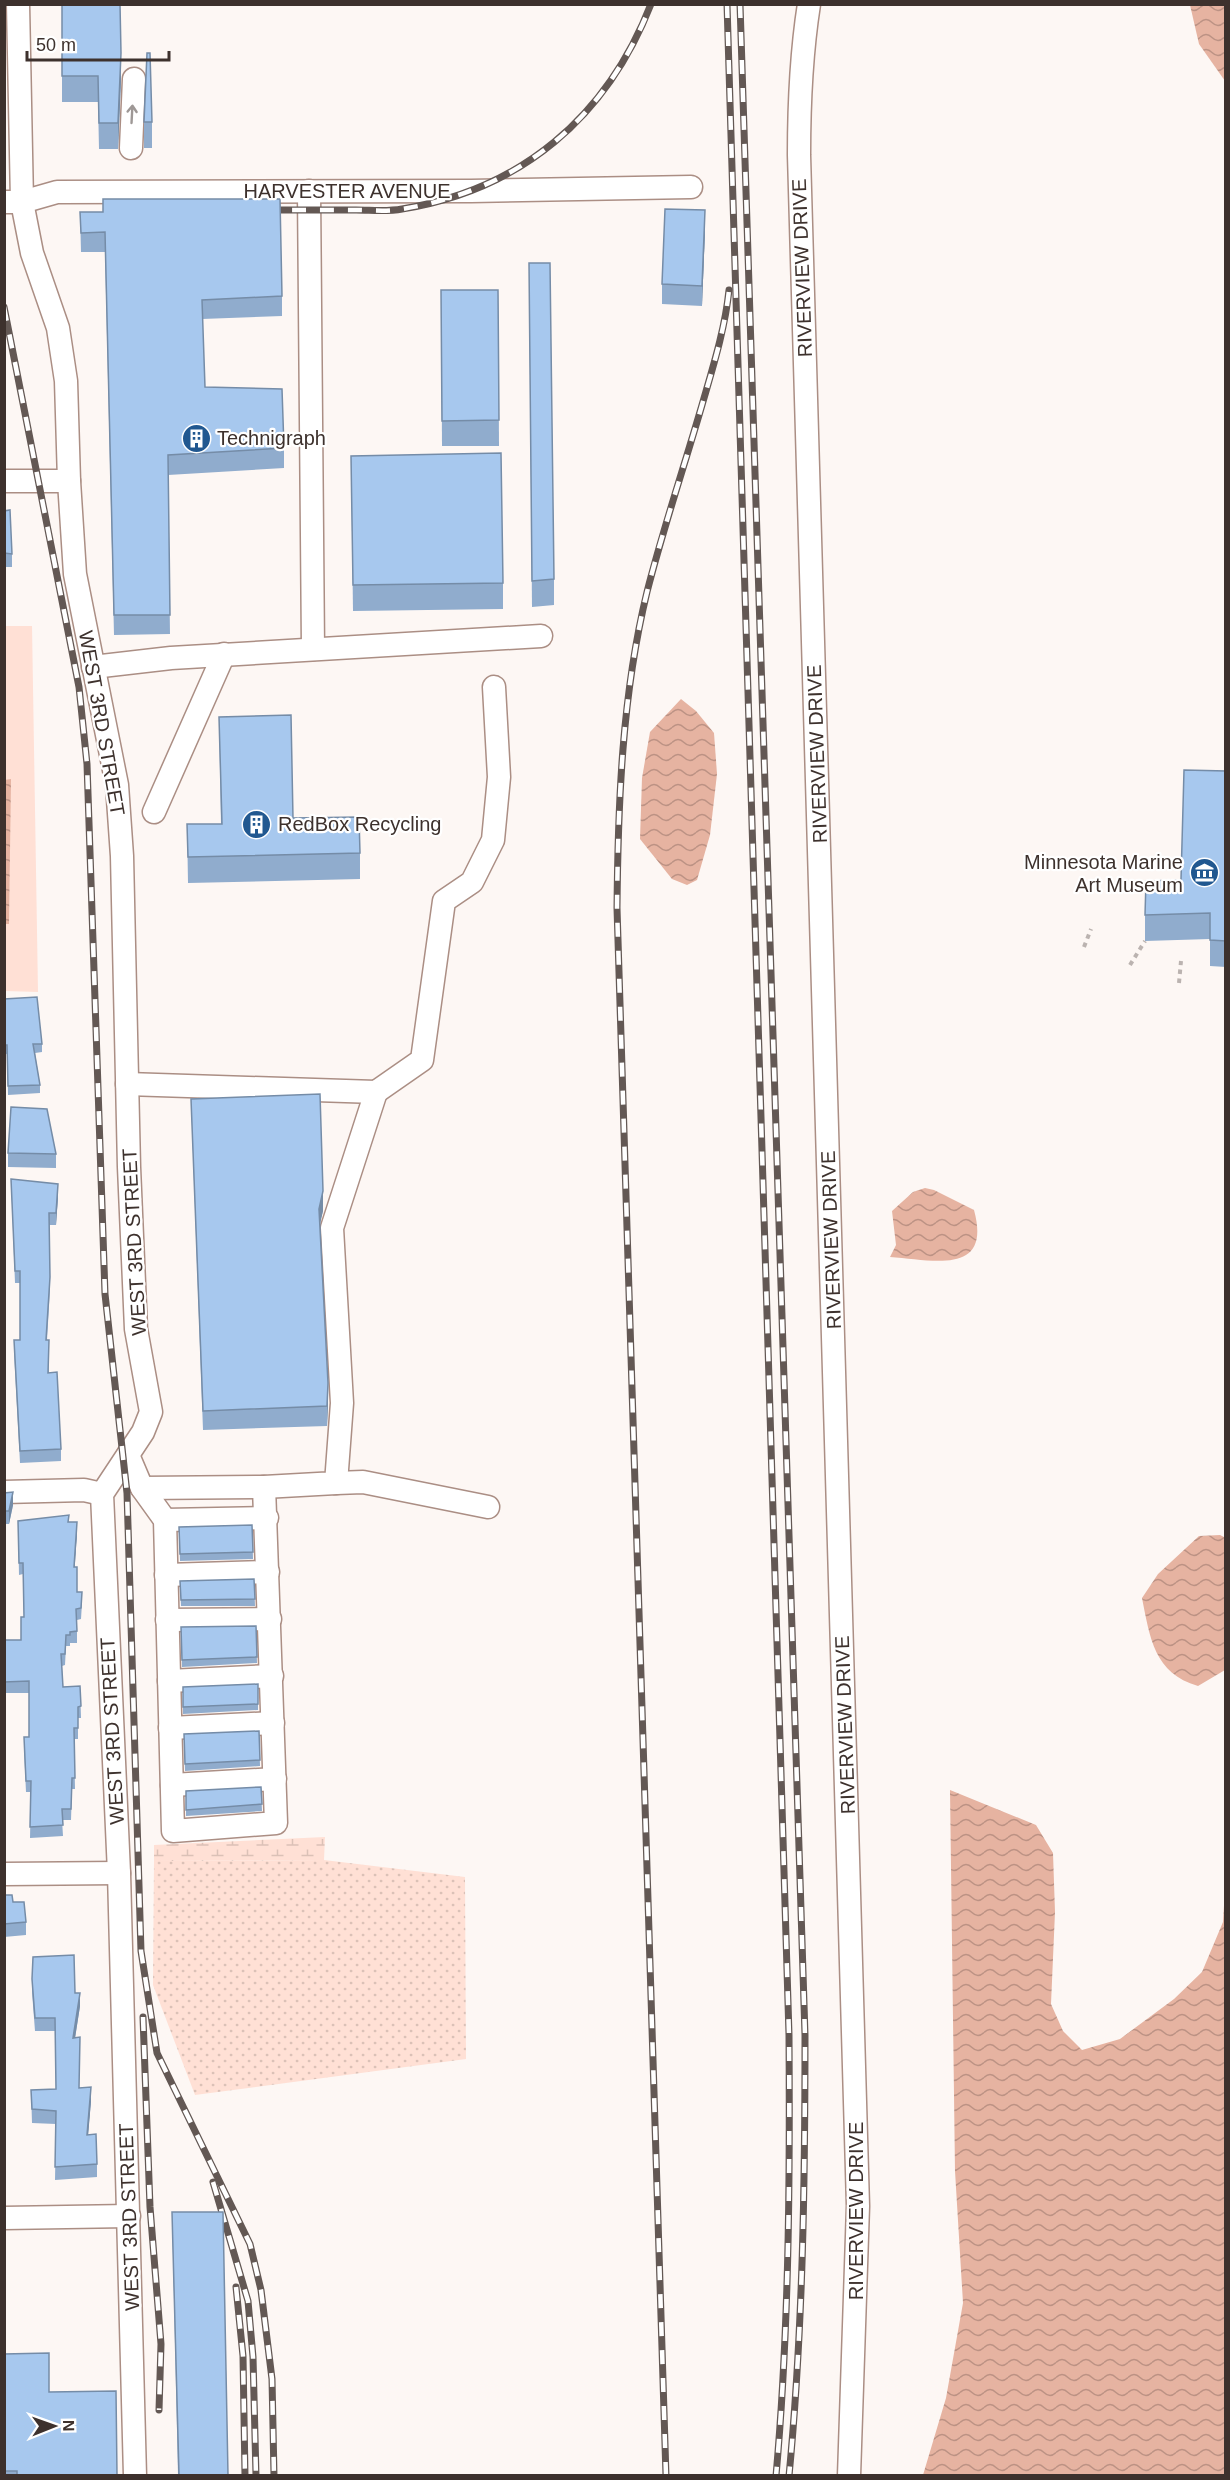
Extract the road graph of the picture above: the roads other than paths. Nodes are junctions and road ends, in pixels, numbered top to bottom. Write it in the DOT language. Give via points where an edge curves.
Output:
graph roads {
  1 [pos="18,4"];
  2 [pos="809,4"];
  3 [pos="134,79"];
  4 [pos="131,148"];
  5 [pos="691,187"];
  6 [pos="309,191"];
  7 [pos="13,202"];
  8 [pos="4,481"];
  9 [pos="69,481"];
  10 [pos="541,636"];
  11 [pos="313,649"];
  12 [pos="224,654"];
  13 [pos="93,667"];
  14 [pos="494,687"];
  15 [pos="154,812"];
  16 [pos="127,1084"];
  17 [pos="376,1092"];
  18 [pos="128,1455"];
  19 [pos="336,1483"];
  20 [pos="264,1486"];
  21 [pos="142,1488"];
  22 [pos="4,1492"];
  23 [pos="102,1494"];
  24 [pos="488,1507"];
  25 [pos="267,1518"];
  26 [pos="165,1520"];
  27 [pos="268,1572"];
  28 [pos="166,1575"];
  29 [pos="270,1619"];
  30 [pos="167,1620"];
  31 [pos="272,1676"];
  32 [pos="169,1680"];
  33 [pos="273,1723"];
  34 [pos="170,1728"];
  35 [pos="275,1779"];
  36 [pos="172,1785"];
  37 [pos="119,1873"];
  38 [pos="4,1874"];
  39 [pos="129,2216"];
  40 [pos="4,2218"];
  41 [pos="135,2475"];
  42 [pos="849,2475"];
  1 -- 7 [label="street, WEST 3RD STREET"];
  2 -- 42 [label="street, RIVERVIEW DRIVE" via="800,85 799,155 858,2194"];
  4 -- 3 [label="street, one-way"];
  5 -- 6 [label="street, HARVESTER AVENUE"];
  6 -- 7 [label="street, HARVESTER AVENUE" via="57,192"];
  6 -- 11 [label="street"];
  7 -- 9 [label="street, WEST 3RD STREET" via="58,328 66,381"];
  8 -- 9 [label="street"];
  9 -- 13 [label="street, WEST 3RD STREET" via="75,574"];
  10 -- 11 [label="street"];
  11 -- 12 [label="street"];
  12 -- 13 [label="street"];
  12 -- 15 [label="street"];
  13 -- 16 [label="street, WEST 3RD STREET" via="117,785 123,856"];
  14 -- 17 [label="street" via="499,777 493,840 472,882 444,901 422,1060"];
  16 -- 17 [label="street"];
  16 -- 18 [label="street, WEST 3RD STREET" via="136,1329 152,1412"];
  17 -- 19 [label="street" via="332,1228 342,1402"];
  18 -- 21 [label="street"];
  18 -- 23 [label="street, WEST 3RD STREET"];
  19 -- 20 [label="street"];
  19 -- 24 [label="street" via="363,1482"];
  20 -- 21 [label="street"];
  20 -- 25 [label="street"];
  21 -- 26 [label="street"];
  22 -- 23 [label="street" via="84,1490"];
  23 -- 37 [label="street, WEST 3RD STREET"];
  25 -- 26 [label="street"];
  25 -- 27 [label="street"];
  26 -- 28 [label="street"];
  27 -- 28 [label="street"];
  27 -- 29 [label="street"];
  28 -- 30 [label="street"];
  29 -- 30 [label="street"];
  29 -- 31 [label="street"];
  30 -- 32 [label="street"];
  31 -- 32 [label="street"];
  31 -- 33 [label="street"];
  32 -- 34 [label="street"];
  33 -- 34 [label="street"];
  33 -- 35 [label="street"];
  34 -- 36 [label="street"];
  35 -- 36 [label="street"];
  35 -- 36 [label="street" via="276,1823 173,1831"];
  37 -- 38 [label="street"];
  37 -- 39 [label="street, WEST 3RD STREET"];
  39 -- 40 [label="street"];
  39 -- 41 [label="street, WEST 3RD STREET"];
}
